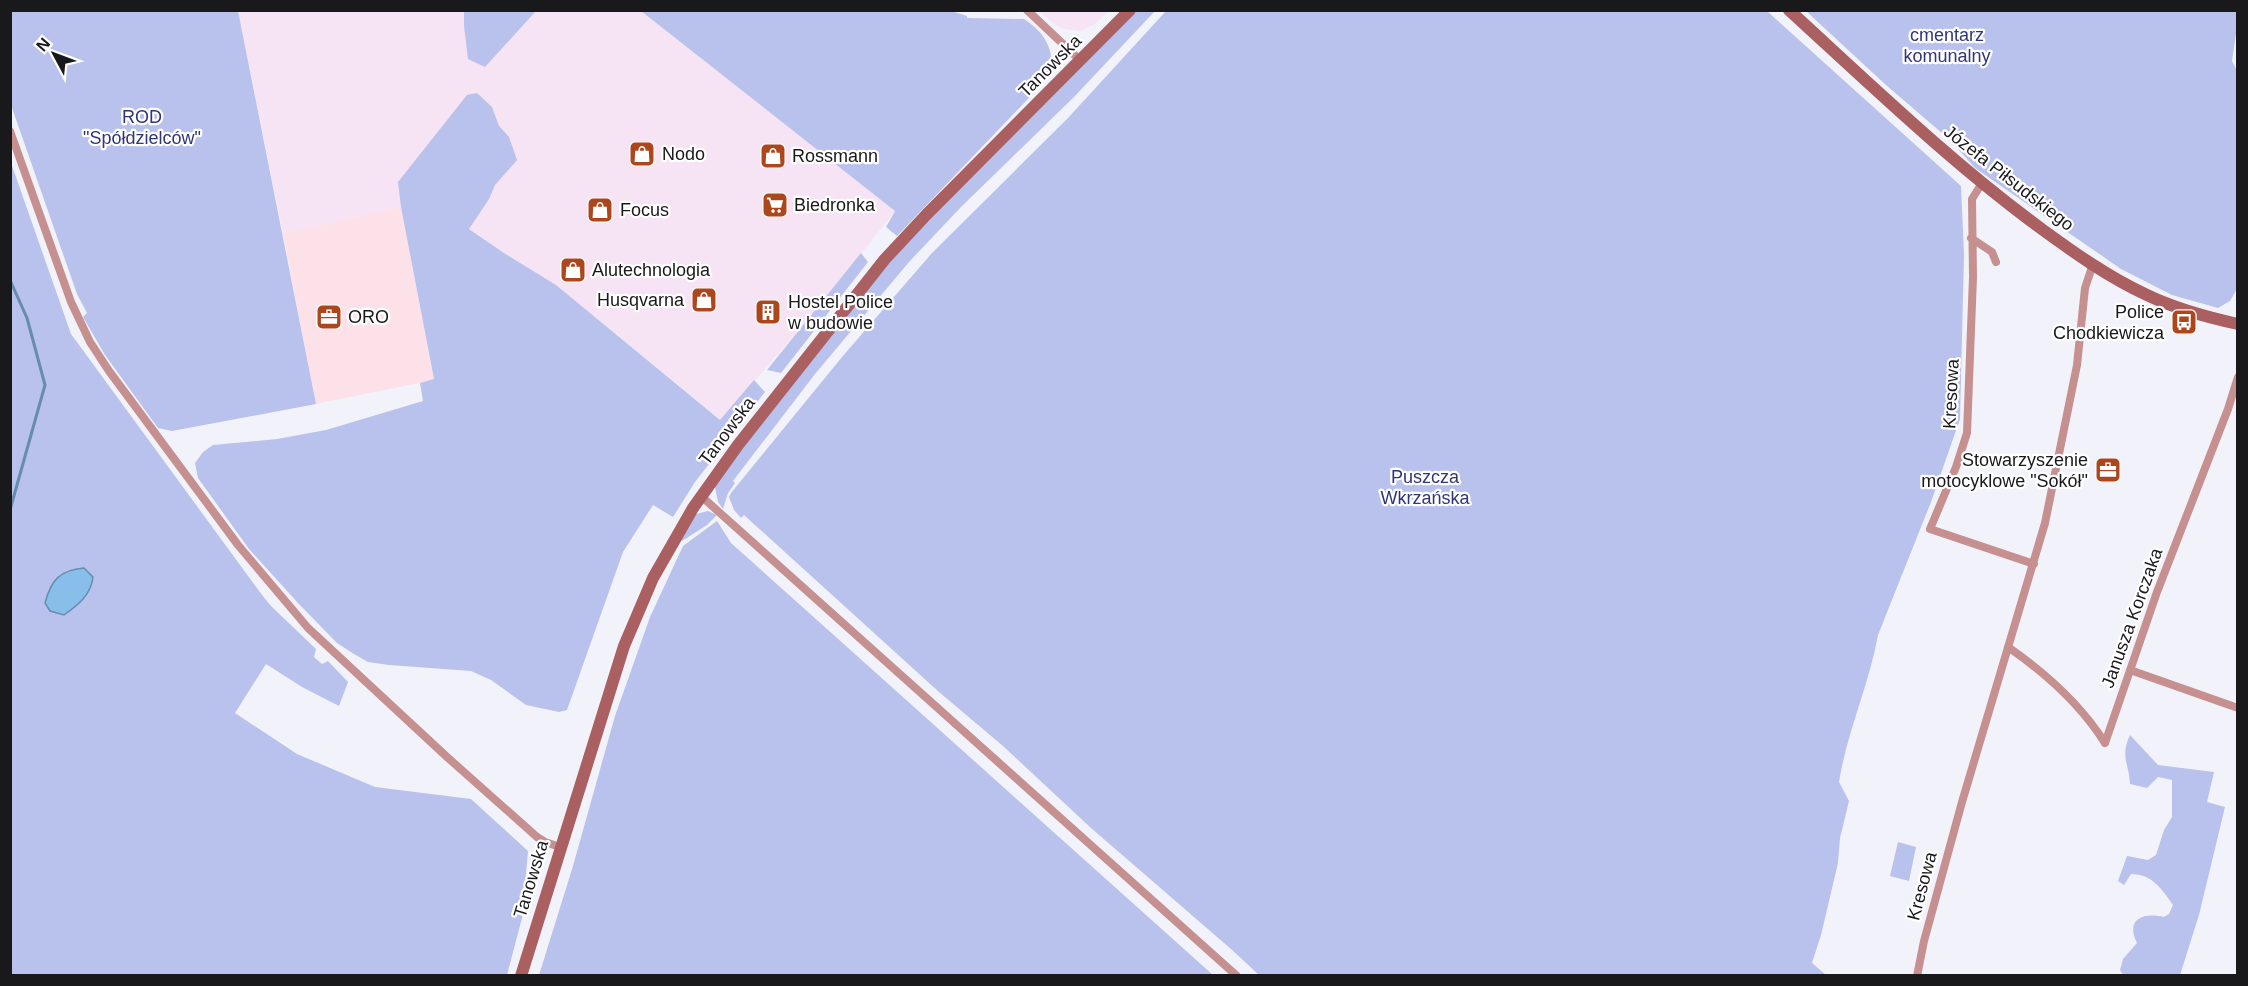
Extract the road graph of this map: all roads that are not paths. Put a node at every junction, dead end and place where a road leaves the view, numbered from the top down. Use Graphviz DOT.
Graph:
graph roads {
  1 [pos="1027,10"];
  2 [pos="1130,10"];
  3 [pos="1790,10"];
  4 [pos="1081,61"];
  5 [pos="10,131"];
  6 [pos="1982,183"];
  7 [pos="1971,238"];
  8 [pos="1996,262"];
  9 [pos="2093,264"];
  10 [pos="2237,322"];
  11 [pos="2238,377"];
  12 [pos="701,496"];
  13 [pos="2034,564"];
  14 [pos="2008,647"];
  15 [pos="2130,670"];
  16 [pos="2238,708"];
  17 [pos="560,847"];
  18 [pos="521,975"];
  19 [pos="1237,975"];
  20 [pos="1917,975"];
  1 -- 4 [label="street"];
  2 -- 4 [label="main road, Tanowska"];
  3 -- 6 [label="main road, Józefa Piłsudskiego"];
  4 -- 12 [label="main road, Tanowska"];
  5 -- 17 [label="street"];
  6 -- 7 [label="street, Kresowa"];
  6 -- 9 [label="main road, Józefa Piłsudskiego"];
  7 -- 8 [label="street"];
  7 -- 13 [label="street, Kresowa"];
  9 -- 10 [label="main road, Józefa Piłsudskiego"];
  9 -- 13 [label="street, Kresowa"];
  11 -- 15 [label="street, Janusza Korczaka"];
  12 -- 17 [label="main road, Tanowska"];
  12 -- 19 [label="street"];
  13 -- 14 [label="street, Kresowa"];
  14 -- 15 [label="street, Janusza Korczaka"];
  14 -- 20 [label="street, Kresowa"];
  15 -- 16 [label="street"];
  17 -- 18 [label="main road, Tanowska"];
}
